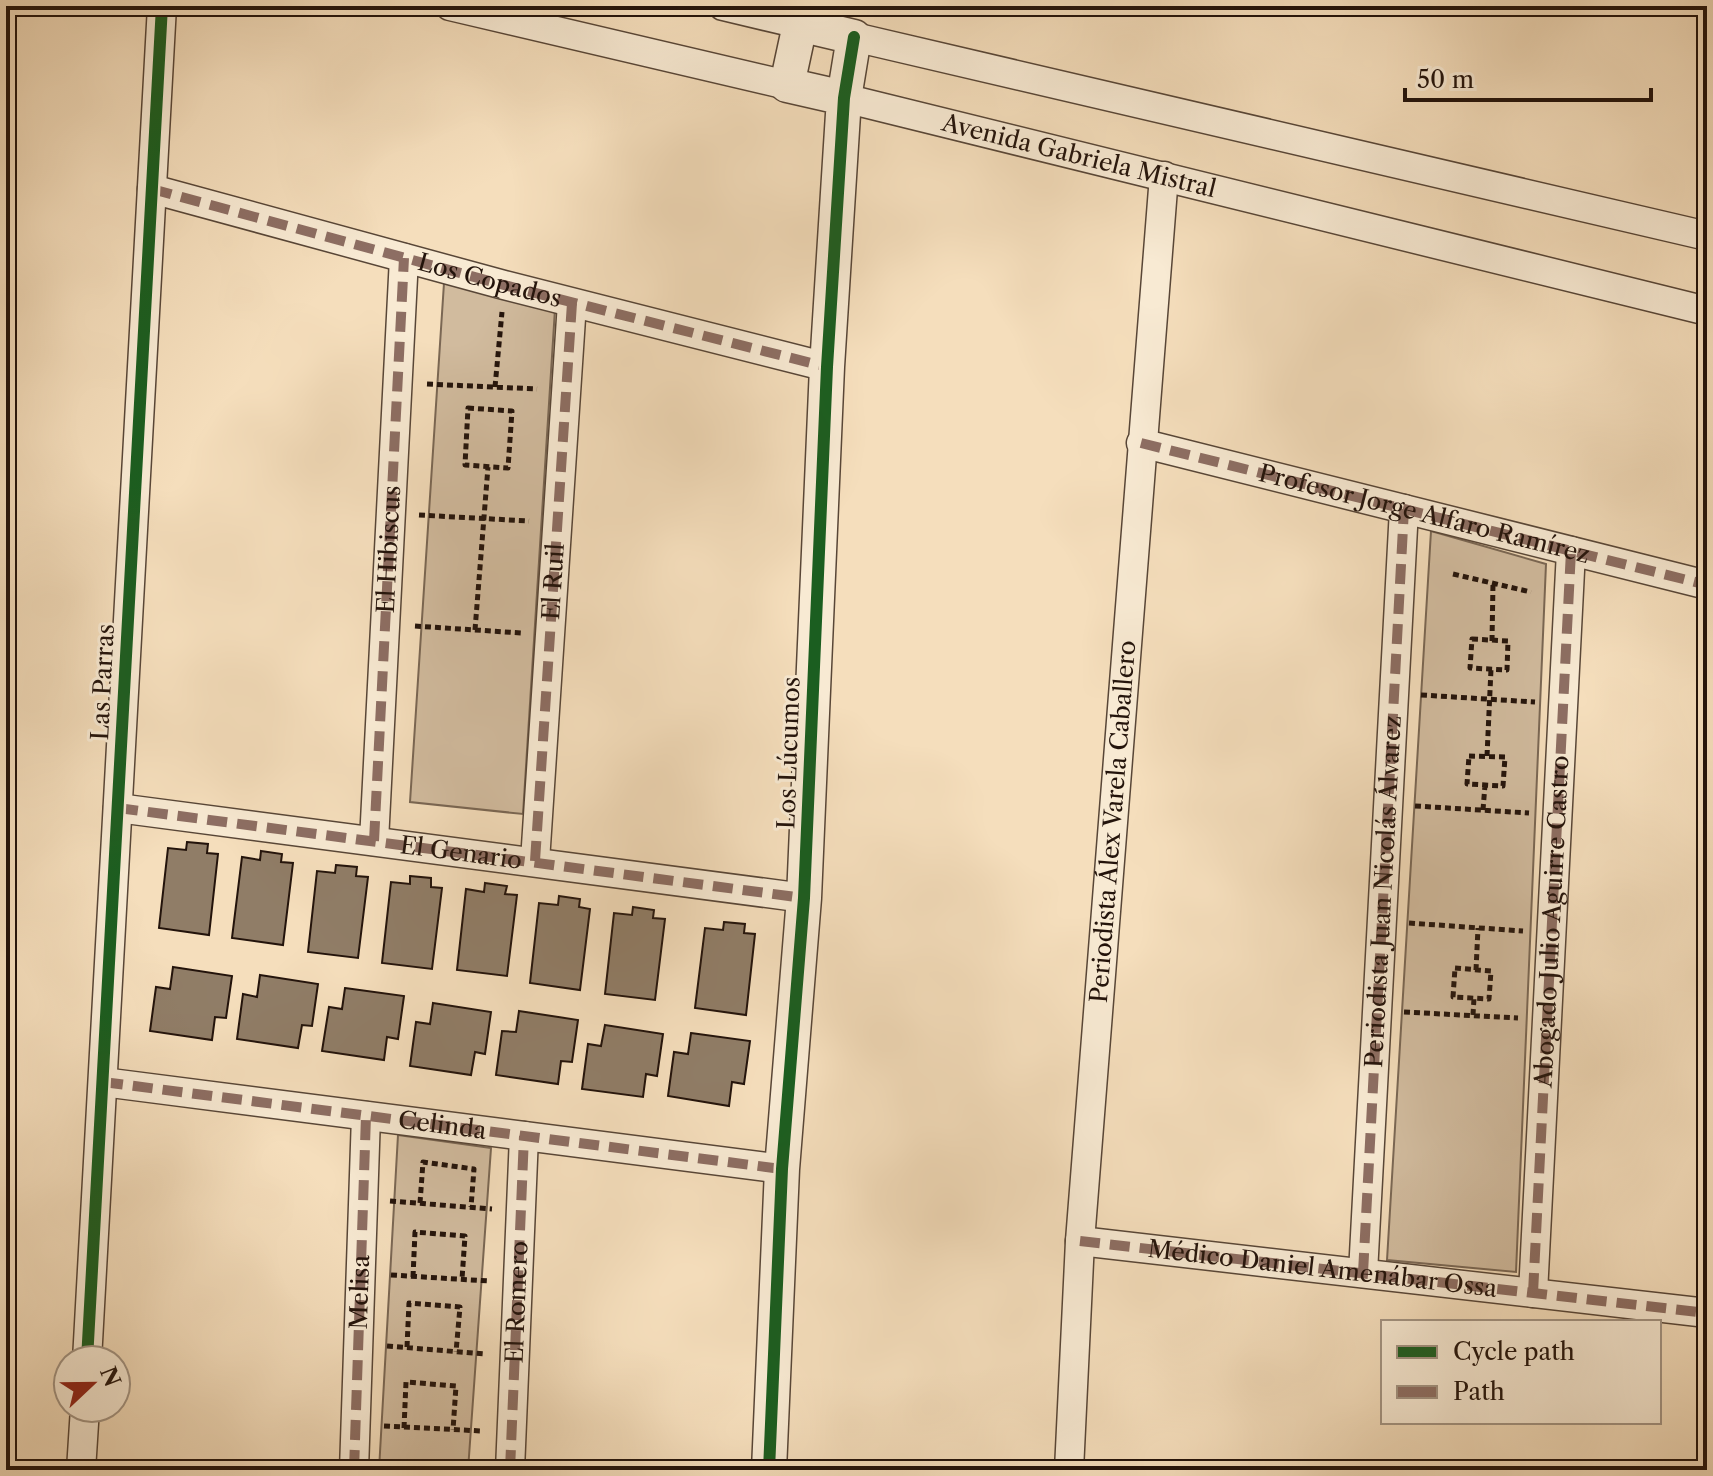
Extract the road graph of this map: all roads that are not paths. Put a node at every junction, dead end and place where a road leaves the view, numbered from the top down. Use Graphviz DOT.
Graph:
graph roads {
  1 [pos="162,6"];
  2 [pos="450,6"];
  3 [pos="723,6"];
  4 [pos="802,15"];
  5 [pos="854,37"];
  6 [pos="787,85"];
  7 [pos="844,98"];
  8 [pos="1164,176"];
  9 [pos="152,189"];
  10 [pos="1707,236"];
  11 [pos="404,258"];
  12 [pos="572,303"];
  13 [pos="1707,311"];
  14 [pos="827,367"];
  15 [pos="1141,443"];
  16 [pos="1404,509"];
  17 [pos="1571,551"];
  18 [pos="1707,585"];
  19 [pos="118,808"];
  20 [pos="374,841"];
  21 [pos="535,861"];
  22 [pos="804,898"];
  23 [pos="103,1082"];
  24 [pos="366,1116"];
  25 [pos="524,1136"];
  26 [pos="782,1169"];
  27 [pos="1080,1241"];
  28 [pos="1363,1273"];
  29 [pos="1533,1293"];
  30 [pos="1707,1313"];
  31 [pos="88,1344"];
  32 [pos="84,1424"];
  33 [pos="81,1470"];
  34 [pos="354,1470"];
  35 [pos="510,1470"];
  36 [pos="769,1470"];
  37 [pos="1069,1470"];
  1 -- 9 [label="street, Las Parras"];
  2 -- 6 [label="street, Avenida Gabriela Mistral"];
  3 -- 4 [label="street"];
  4 -- 5 [label="street"];
  4 -- 6 [label="street"];
  5 -- 7 [label="street, Los Lúcumos"];
  5 -- 10 [label="street"];
  6 -- 7 [label="street, Avenida Gabriela Mistral"];
  7 -- 8 [label="street, Avenida Gabriela Mistral"];
  7 -- 14 [label="street, Los Lúcumos"];
  8 -- 13 [label="street, Avenida Gabriela Mistral"];
  8 -- 15 [label="street, Periodista Álex Varela Caballero"];
  9 -- 11 [label="street, Los Copados"];
  9 -- 19 [label="street, Las Parras"];
  11 -- 12 [label="street, Los Copados"];
  11 -- 20 [label="street, El Hibiscus"];
  12 -- 14 [label="street, Los Copados"];
  12 -- 21 [label="street, El Ruil"];
  14 -- 22 [label="street, Los Lúcumos"];
  15 -- 16 [label="street, Profesor Jorge Alfaro Ramírez"];
  15 -- 27 [label="street, Periodista Álex Varela Caballero"];
  16 -- 17 [label="street, Profesor Jorge Alfaro Ramírez"];
  16 -- 28 [label="street, Periodista Juan Nicolás Álvarez"];
  17 -- 18 [label="street, Profesor Jorge Alfaro Ramírez"];
  17 -- 29 [label="street, Abogado Julio Aguirre Castro"];
  19 -- 20 [label="street, El Genario"];
  19 -- 23 [label="street, Las Parras"];
  20 -- 21 [label="street, El Genario"];
  21 -- 22 [label="street, El Genario"];
  22 -- 26 [label="street, Los Lúcumos"];
  23 -- 24 [label="street, Celinda"];
  23 -- 31 [label="street, Las Parras"];
  24 -- 25 [label="street, Celinda"];
  24 -- 34 [label="street, Melisa"];
  25 -- 26 [label="street, Celinda"];
  25 -- 35 [label="street, El Romero"];
  26 -- 36 [label="street, Los Lúcumos"];
  27 -- 28 [label="street, Médico Daniel Amenábar Ossa"];
  27 -- 37 [label="street, Periodista Álex Varela Caballero"];
  28 -- 29 [label="street, Médico Daniel Amenábar Ossa"];
  29 -- 30 [label="street, Médico Daniel Amenábar Ossa"];
  32 -- 33 [label="street"];
}
